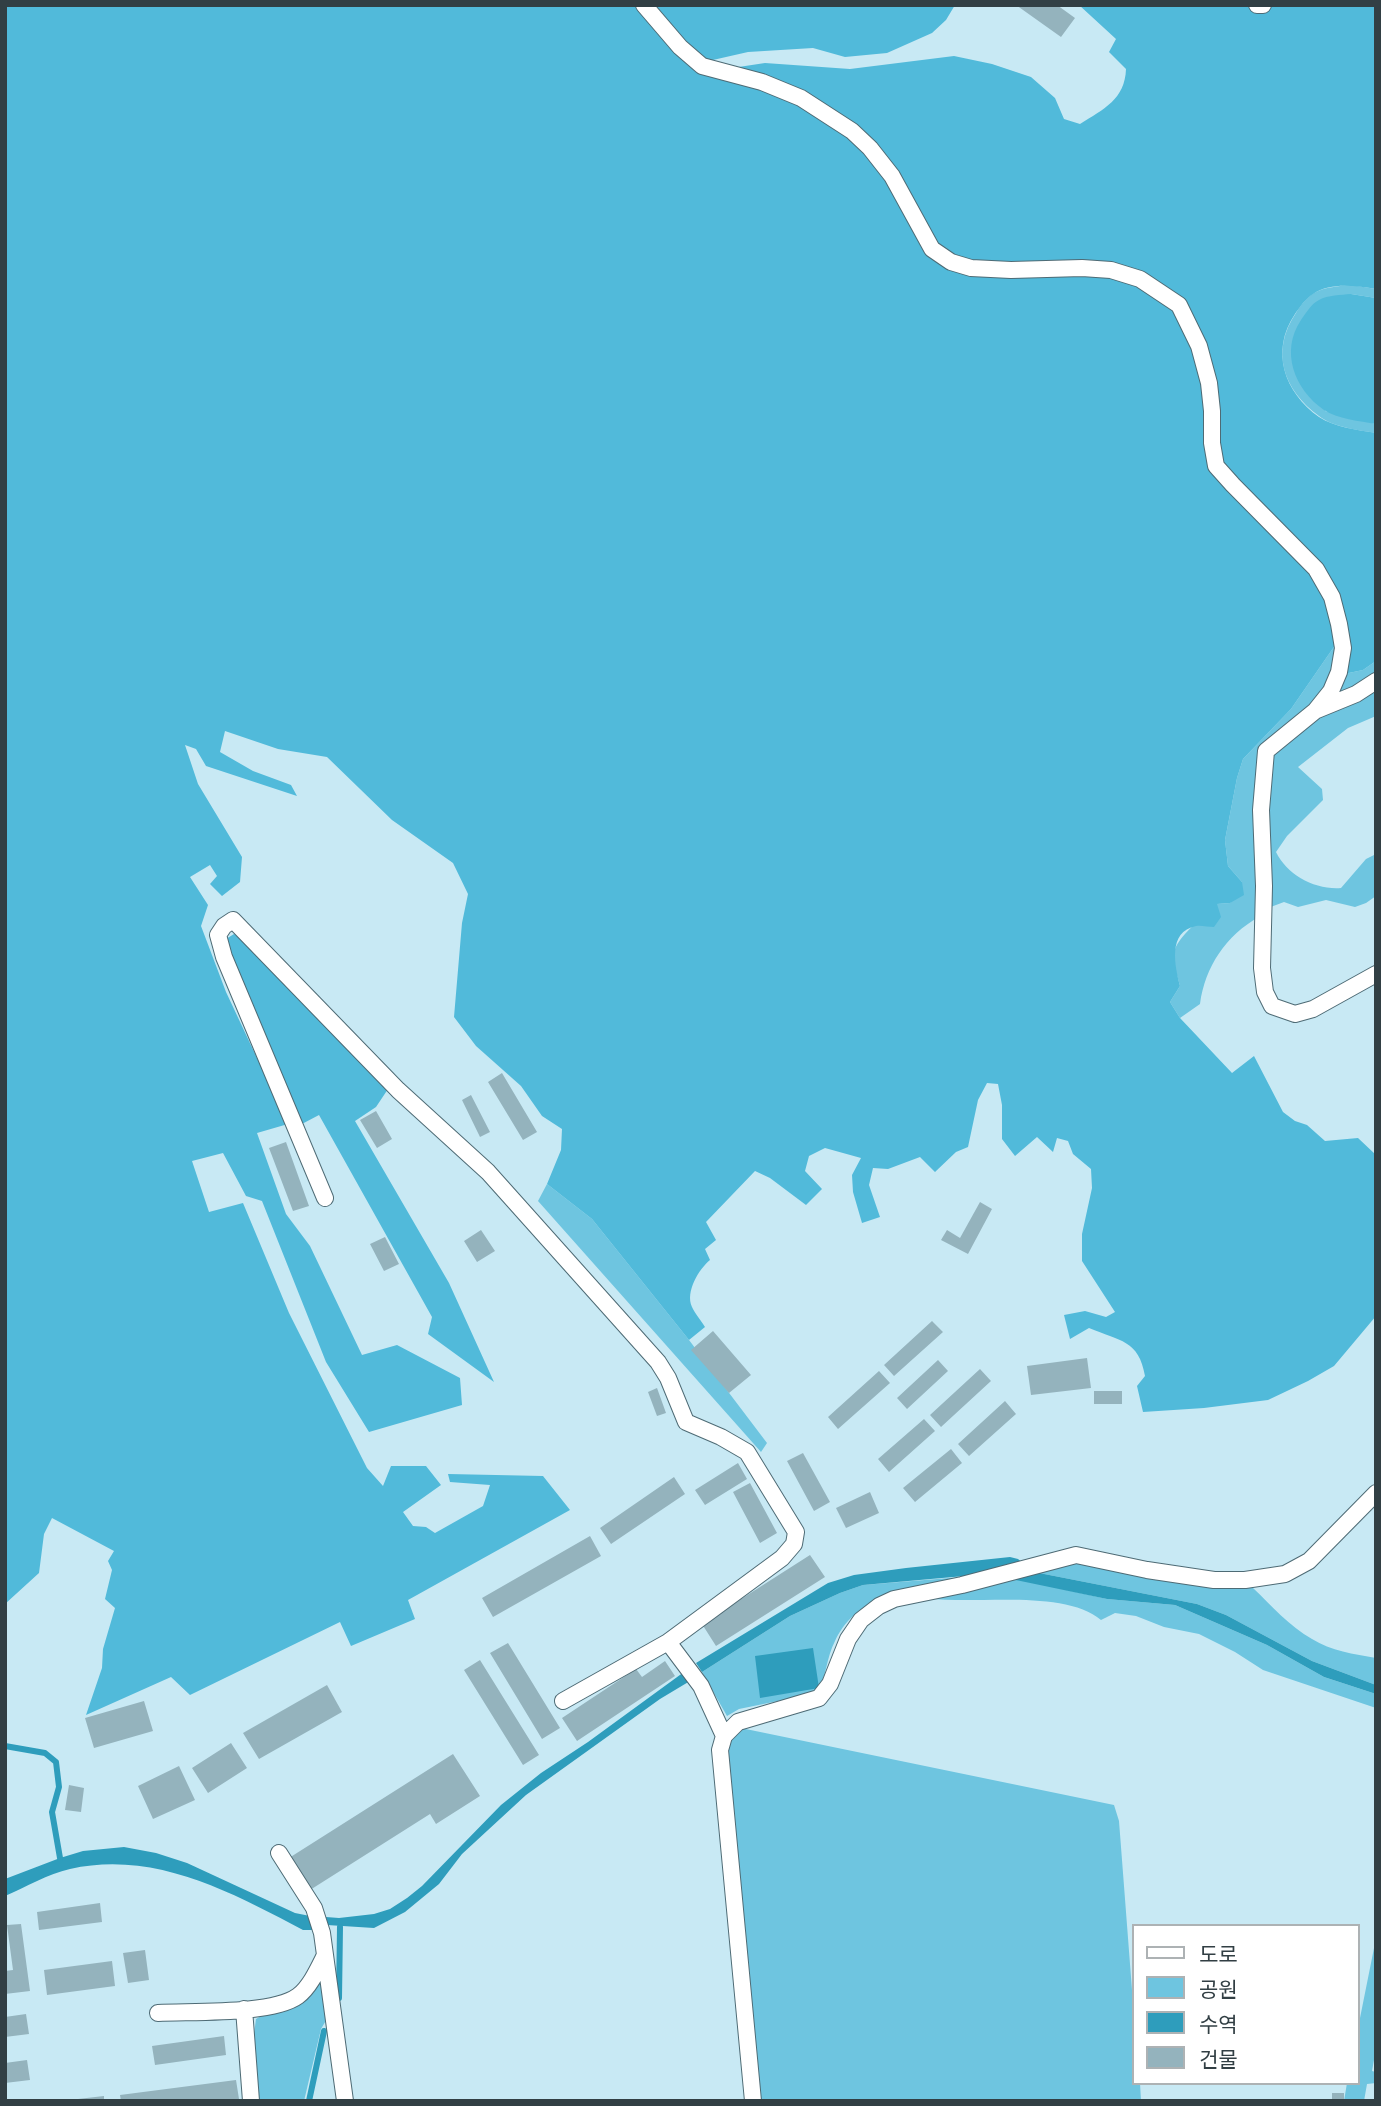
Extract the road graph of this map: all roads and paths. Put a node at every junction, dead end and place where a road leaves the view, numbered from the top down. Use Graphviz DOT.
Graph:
graph roads {
  1 [pos="644,5"];
  2 [pos="1257,5"];
  3 [pos="1263,5"];
  4 [pos="1376,681"];
  5 [pos="1315,711"];
  6 [pos="1376,974"];
  7 [pos="325,1198"];
  8 [pos="1376,1493"];
  9 [pos="668,1642"];
  10 [pos="563,1701"];
  11 [pos="724,1736"];
  12 [pos="279,1853"];
  13 [pos="325,1955"];
  14 [pos="244,2009"];
  15 [pos="158,2013"];
  16 [pos="251,2101"];
  17 [pos="345,2101"];
  18 [pos="753,2101"];
  1 -- 5 [label="street"];
  2 -- 3 [label="street"];
  4 -- 5 [label="street"];
  5 -- 6 [label="street"];
  7 -- 9 [label="street"];
  8 -- 11 [label="street"];
  9 -- 10 [label="street"];
  9 -- 11 [label="street"];
  11 -- 18 [label="street"];
  12 -- 13 [label="street"];
  13 -- 14 [label="street"];
  13 -- 17 [label="street"];
  14 -- 15 [label="street"];
  14 -- 16 [label="street"];
}
